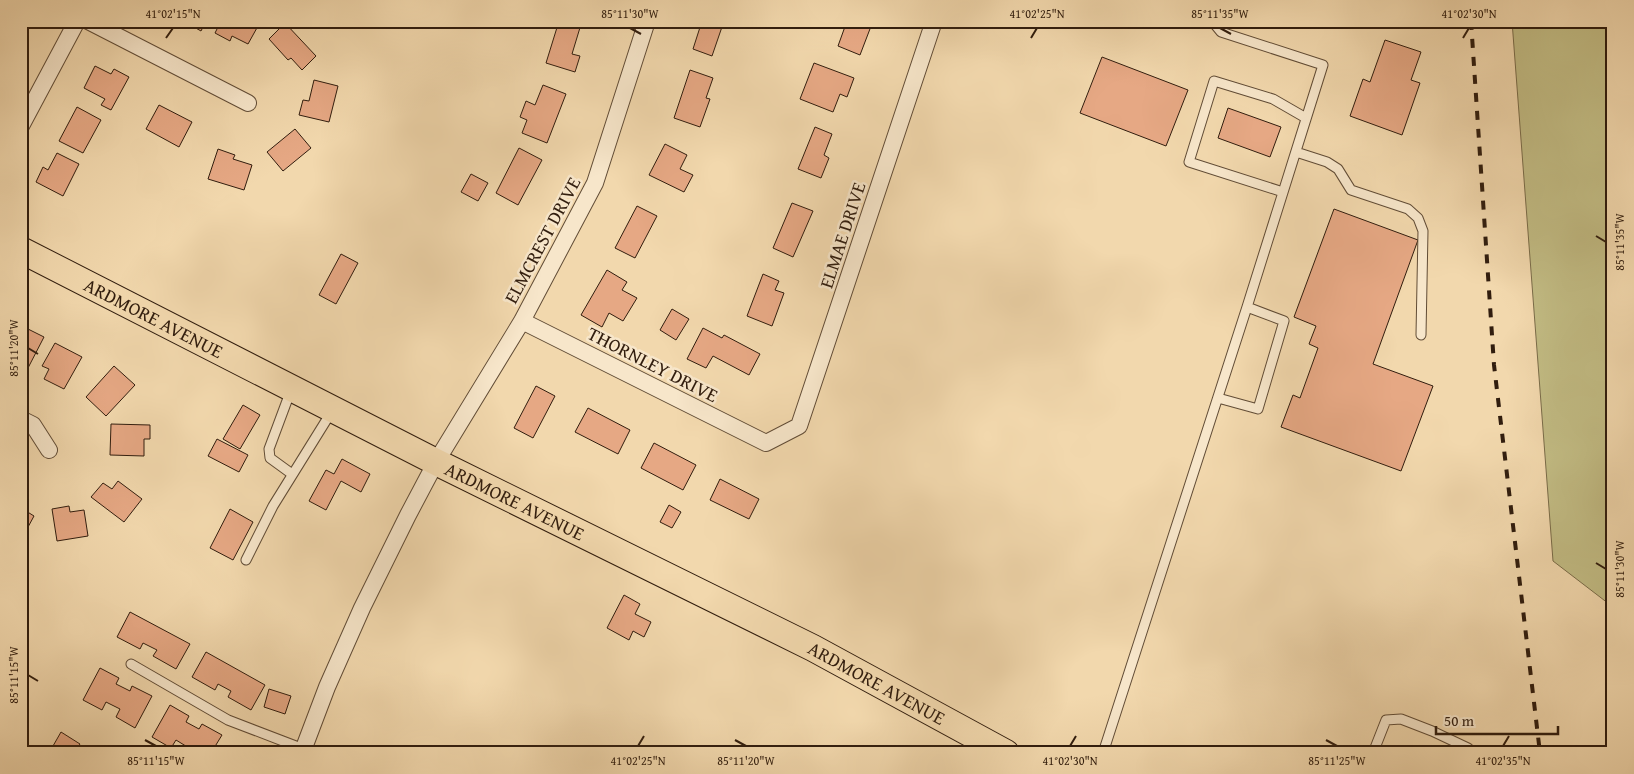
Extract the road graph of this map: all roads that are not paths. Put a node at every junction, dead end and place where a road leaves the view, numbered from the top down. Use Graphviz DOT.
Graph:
graph roads {
  1 [pos="77,21"];
  2 [pos="88,21"];
  3 [pos="647,21"];
  4 [pos="934,21"];
  5 [pos="1212,21"];
  6 [pos="248,103"];
  7 [pos="1306,118"];
  8 [pos="21,126"];
  9 [pos="1296,152"];
  10 [pos="1283,192"];
  11 [pos="21,250"];
  12 [pos="1247,307"];
  13 [pos="522,321"];
  14 [pos="1421,335"];
  15 [pos="292,388"];
  16 [pos="1218,398"];
  17 [pos="333,409"];
  18 [pos="21,419"];
  19 [pos="766,443"];
  20 [pos="49,450"];
  21 [pos="436,462"];
  22 [pos="292,474"];
  23 [pos="246,560"];
  24 [pos="131,664"];
  25 [pos="307,751"];
  26 [pos="1006,753"];
  27 [pos="1103,753"];
  28 [pos="1374,753"];
  29 [pos="1473,753"];
  1 -- 8 [label="street"];
  2 -- 6 [label="street"];
  3 -- 13 [label="street, ELMCREST DRIVE"];
  4 -- 19 [label="street, ELMAE DRIVE"];
  5 -- 7 [label="lane"];
  7 -- 9 [label="lane"];
  7 -- 10 [label="lane"];
  9 -- 10 [label="lane"];
  9 -- 14 [label="lane"];
  10 -- 12 [label="lane"];
  11 -- 15 [label="main road, ARDMORE AVENUE"];
  12 -- 16 [label="lane"];
  12 -- 16 [label="lane"];
  13 -- 19 [label="street, THORNLEY DRIVE"];
  13 -- 21 [label="street, ELMCREST DRIVE"];
  15 -- 17 [label="main road, ARDMORE AVENUE"];
  15 -- 22 [label="lane"];
  16 -- 27 [label="lane"];
  17 -- 21 [label="main road, ARDMORE AVENUE"];
  17 -- 22 [label="lane"];
  18 -- 20 [label="street"];
  21 -- 25 [label="street, ELMCREST DRIVE"];
  21 -- 26 [label="main road, ARDMORE AVENUE"];
  22 -- 23 [label="lane"];
  24 -- 25 [label="lane"];
  28 -- 29 [label="lane"];
}
